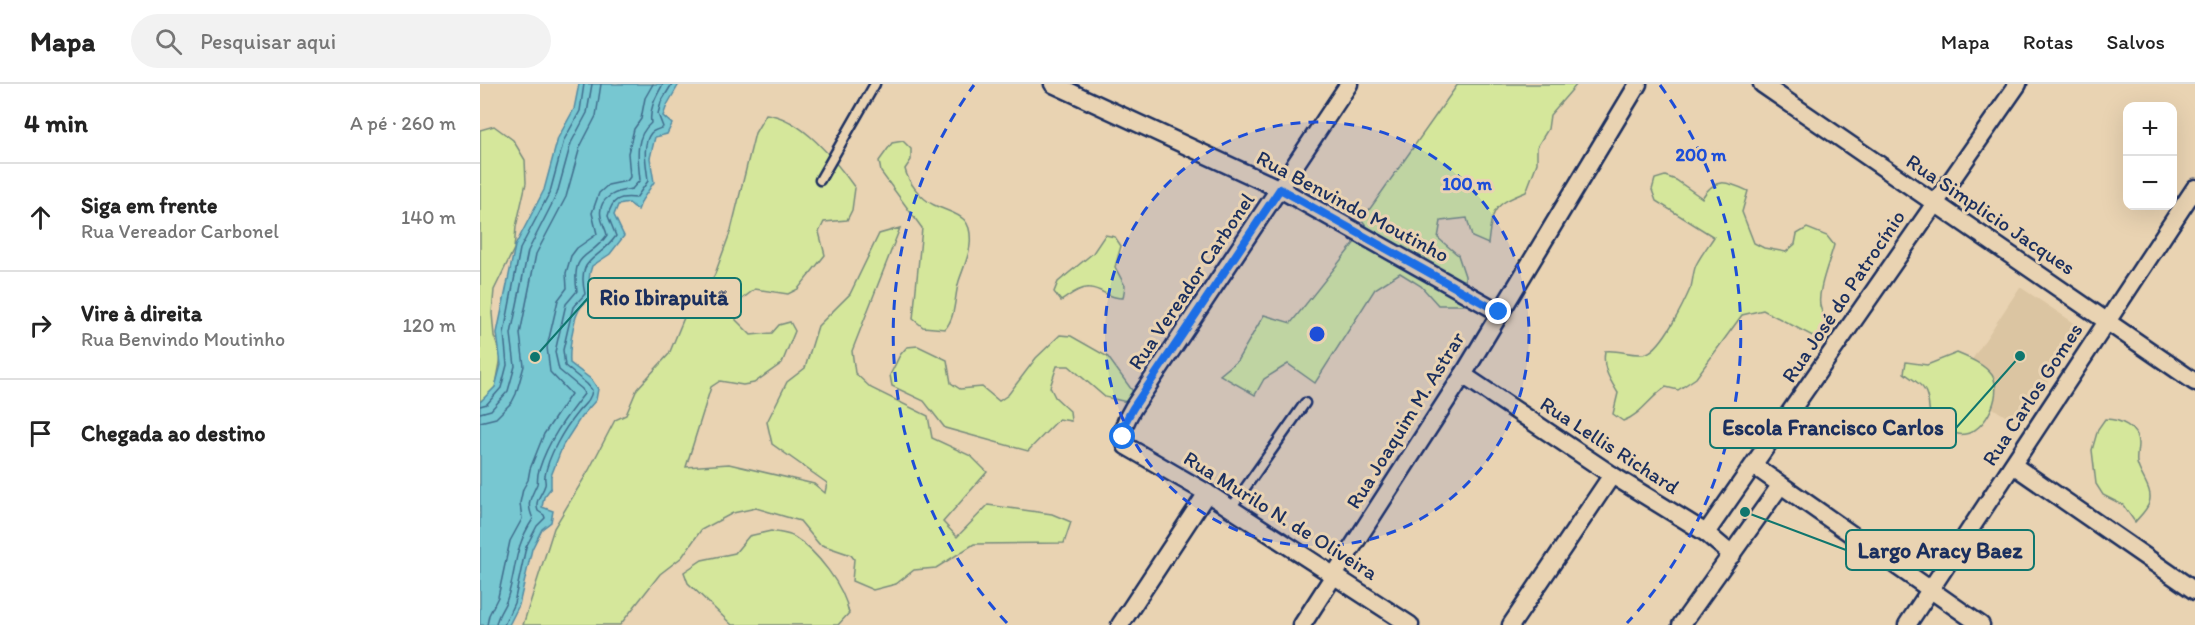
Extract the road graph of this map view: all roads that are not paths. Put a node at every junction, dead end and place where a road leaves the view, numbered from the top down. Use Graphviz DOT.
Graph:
graph roads {
  1 [pos="874,84"];
  2 [pos="1053,84"];
  3 [pos="1349,84"];
  4 [pos="1638,84"];
  5 [pos="1762,84"];
  6 [pos="2018,84"];
  7 [pos="820,180"];
  8 [pos="2195,188"];
  9 [pos="1280,189"];
  10 [pos="1934,202"];
  11 [pos="1499,312"];
  12 [pos="2106,320"];
  13 [pos="1463,375"];
  14 [pos="2195,382"];
  15 [pos="1305,403"];
  16 [pos="1126,446"];
  17 [pos="2013,465"];
  18 [pos="1754,466"];
  19 [pos="1612,475"];
  20 [pos="1780,486"];
  21 [pos="1207,493"];
  22 [pos="1231,508"];
  23 [pos="1706,533"];
  24 [pos="1731,555"];
  25 [pos="1334,575"];
  26 [pos="1930,589"];
  27 [pos="2195,591"];
  28 [pos="1120,625"];
  29 [pos="1302,625"];
  30 [pos="1410,625"];
  31 [pos="1511,625"];
  32 [pos="1682,625"];
  33 [pos="1907,625"];
  34 [pos="1981,625"];
  1 -- 7 [label="lane"];
  2 -- 9 [label="street, Rua Benvindo Moutinho"];
  3 -- 9 [label="street, Rua Vereador Carbonel"];
  4 -- 11 [label="street, Rua Joaquim M. Astrar"];
  5 -- 10 [label="street, Rua Simplicio Jacques"];
  6 -- 10 [label="street, Rua José do Patrocínio"];
  8 -- 12 [label="street, Rua Carlos Gomes"];
  9 -- 11 [label="street, Rua Benvindo Moutinho"];
  9 -- 16 [label="street, Rua Vereador Carbonel"];
  10 -- 12 [label="street, Rua Simplicio Jacques"];
  10 -- 18 [label="street, Rua José do Patrocínio"];
  11 -- 13 [label="street, Rua Joaquim M. Astrar"];
  12 -- 14 [label="street, Rua Simplicio Jacques"];
  12 -- 17 [label="street, Rua Carlos Gomes"];
  13 -- 19 [label="street, Rua Lellis Richard"];
  13 -- 25 [label="street, Rua Joaquim M. Astrar"];
  15 -- 22 [label="lane"];
  16 -- 21 [label="street, Rua Murilo N. de Oliveira"];
  17 -- 26 [label="street, Rua Carlos Gomes"];
  17 -- 27 [label="street"];
  18 -- 20 [label="street"];
  18 -- 23 [label="street, Rua José do Patrocínio"];
  19 -- 23 [label="street, Rua Lellis Richard"];
  19 -- 31 [label="street"];
  20 -- 24 [label="street"];
  20 -- 26 [label="street"];
  21 -- 22 [label="street, Rua Murilo N. de Oliveira"];
  21 -- 28 [label="street"];
  22 -- 25 [label="street, Rua Murilo N. de Oliveira"];
  23 -- 24 [label="street, Rua Lellis Richard"];
  24 -- 32 [label="street"];
  25 -- 29 [label="street, Rua Joaquim M. Astrar"];
  25 -- 30 [label="street, Rua Murilo N. de Oliveira"];
  26 -- 33 [label="street, Rua Carlos Gomes"];
  26 -- 34 [label="street"];
}
